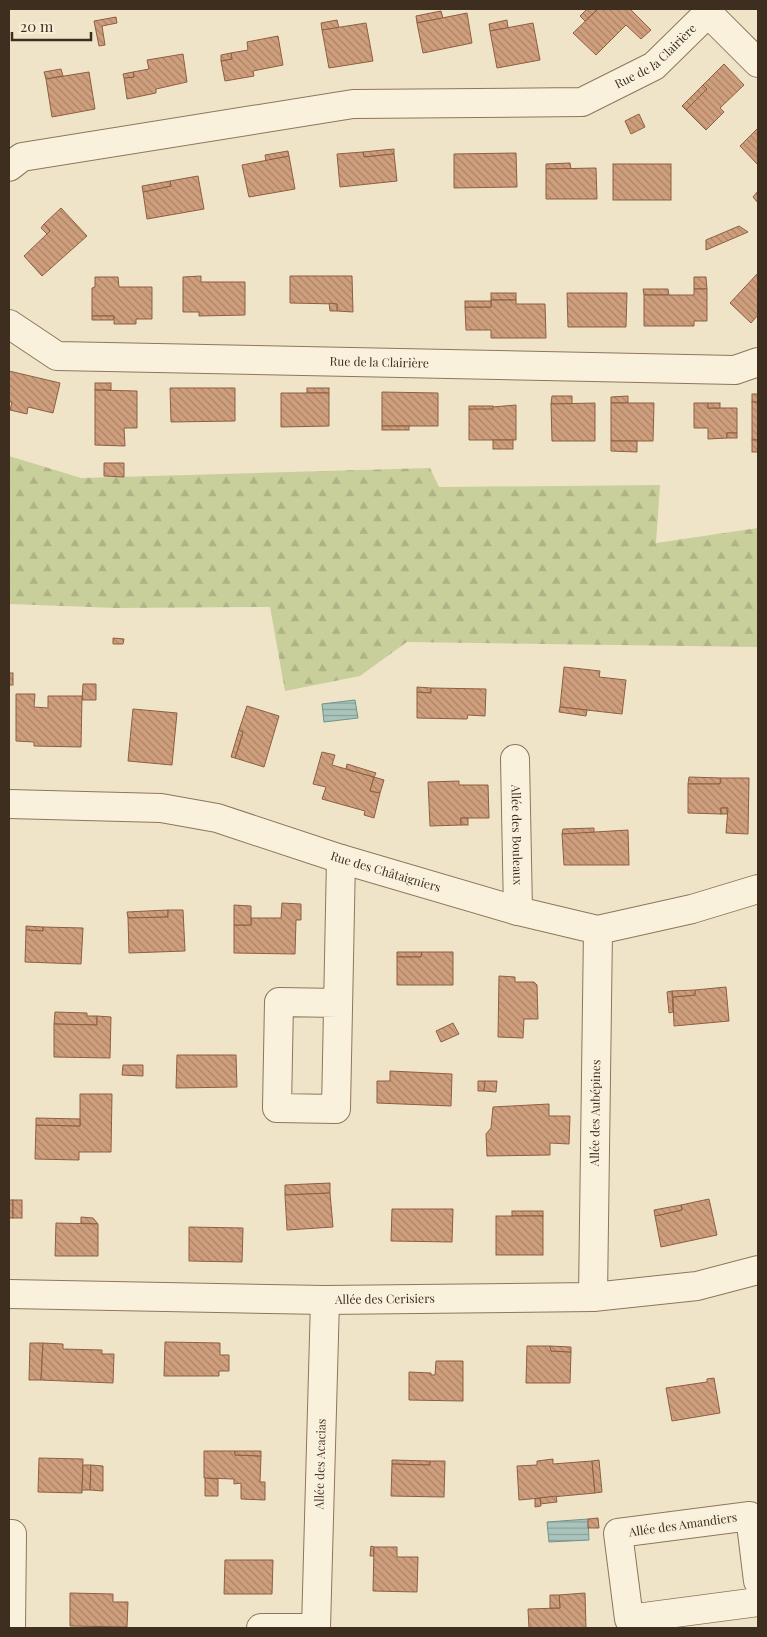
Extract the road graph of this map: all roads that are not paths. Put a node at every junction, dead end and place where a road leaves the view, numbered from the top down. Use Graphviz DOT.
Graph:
graph roads {
  1 [pos="708,11"];
  2 [pos="758,63"];
  3 [pos="9,167"];
  4 [pos="9,324"];
  5 [pos="758,362"];
  6 [pos="515,759"];
  7 [pos="9,804"];
  8 [pos="341,859"];
  9 [pos="758,889"];
  10 [pos="518,911"];
  11 [pos="598,930"];
  12 [pos="338,1003"];
  13 [pos="758,1270"];
  14 [pos="9,1294"];
  15 [pos="593,1297"];
  16 [pos="325,1300"];
  17 [pos="9,1534"];
  18 [pos="758,1581"];
  19 [pos="758,1602"];
  20 [pos="11,1628"];
  21 [pos="261,1628"];
  22 [pos="309,1628"];
  23 [pos="316,1628"];
  1 -- 2 [label="street, Rue de la Clairière"];
  1 -- 3 [label="street, Rue de la Clairière"];
  4 -- 5 [label="street, Rue de la Clairière"];
  6 -- 10 [label="street, Allée des Bouleaux"];
  7 -- 8 [label="street, Rue des Châtaigniers"];
  8 -- 10 [label="street, Rue des Châtaigniers"];
  8 -- 12 [label="street"];
  9 -- 11 [label="street, Rue des Châtaigniers"];
  10 -- 11 [label="street, Rue des Châtaigniers"];
  11 -- 15 [label="street, Allée des Aubépines"];
  13 -- 15 [label="street, Allée des Cerisiers"];
  14 -- 16 [label="street, Allée des Cerisiers"];
  15 -- 16 [label="street, Allée des Cerisiers"];
  16 -- 23 [label="street, Allée des Acacias"];
  17 -- 20 [label="street"];
  18 -- 19 [label="street, Allée des Amandiers"];
  21 -- 22 [label="street"];
}
